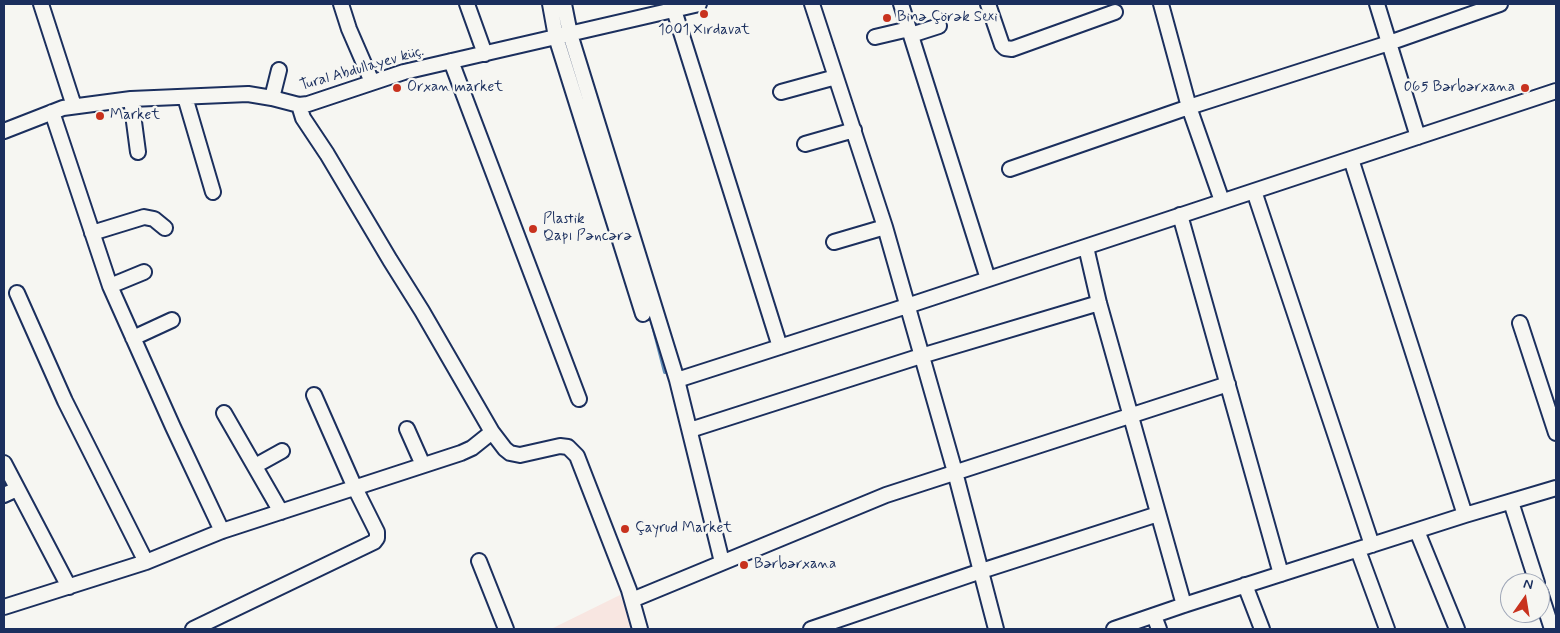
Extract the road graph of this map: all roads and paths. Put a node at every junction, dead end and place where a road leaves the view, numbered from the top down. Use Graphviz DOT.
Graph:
graph roads {
  1 [pos="41,4"];
  2 [pos="341,4"];
  3 [pos="467,4"];
  4 [pos="550,4"];
  5 [pos="564,4"];
  6 [pos="699,4"];
  7 [pos="812,4"];
  8 [pos="902,4"];
  9 [pos="988,4"];
  10 [pos="1161,4"];
  11 [pos="1376,4"];
  12 [pos="1500,4"];
  13 [pos="674,10"];
  14 [pos="1115,12"];
  15 [pos="939,26"];
  16 [pos="910,32"];
  17 [pos="563,36"];
  18 [pos="875,37"];
  19 [pos="1389,43"];
  20 [pos="484,54"];
  21 [pos="451,61"];
  22 [pos="279,70"];
  23 [pos="836,77"];
  24 [pos="372,82"];
  25 [pos="1556,91"];
  26 [pos="781,92"];
  27 [pos="185,97"];
  28 [pos="272,98"];
  29 [pos="131,99"];
  30 [pos="299,105"];
  31 [pos="74,106"];
  32 [pos="1189,107"];
  33 [pos="52,112"];
  34 [pos="854,130"];
  35 [pos="4,131"];
  36 [pos="1418,137"];
  37 [pos="805,144"];
  38 [pos="138,152"];
  39 [pos="1351,159"];
  40 [pos="1010,170"];
  41 [pos="1254,190"];
  42 [pos="213,192"];
  43 [pos="1222,201"];
  44 [pos="1180,215"];
  45 [pos="885,227"];
  46 [pos="165,228"];
  47 [pos="92,233"];
  48 [pos="834,242"];
  49 [pos="1086,247"];
  50 [pos="144,272"];
  51 [pos="988,279"];
  52 [pos="110,286"];
  53 [pos="17,293"];
  54 [pos="1099,304"];
  55 [pos="907,306"];
  56 [pos="643,314"];
  57 [pos="172,320"];
  58 [pos="1520,323"];
  59 [pos="133,338"];
  60 [pos="780,347"];
  61 [pos="921,356"];
  62 [pos="677,380"];
  63 [pos="1228,384"];
  64 [pos="314,395"];
  65 [pos="579,399"];
  66 [pos="224,413"];
  67 [pos="1131,415"];
  68 [pos="407,429"];
  69 [pos="690,430"];
  70 [pos="492,432"];
  71 [pos="1556,433"];
  72 [pos="282,451"];
  73 [pos="4,463"];
  74 [pos="423,465"];
  75 [pos="255,466"];
  76 [pos="955,472"];
  77 [pos="355,488"];
  78 [pos="1556,488"];
  79 [pos="17,489"];
  80 [pos="4,495"];
  81 [pos="1511,502"];
  82 [pos="281,512"];
  83 [pos="1158,514"];
  84 [pos="1465,515"];
  85 [pos="222,531"];
  86 [pos="1418,531"];
  87 [pos="1372,545"];
  88 [pos="1358,550"];
  89 [pos="479,561"];
  90 [pos="146,562"];
  91 [pos="722,562"];
  92 [pos="981,571"];
  93 [pos="1534,573"];
  94 [pos="1281,574"];
  95 [pos="1245,585"];
  96 [pos="69,587"];
  97 [pos="632,600"];
  98 [pos="1184,605"];
  99 [pos="4,607"];
  100 [pos="1154,616"];
  101 [pos="193,629"];
  102 [pos="506,629"];
  103 [pos="640,629"];
  104 [pos="811,629"];
  105 [pos="996,629"];
  106 [pos="1114,629"];
  107 [pos="1159,629"];
  108 [pos="1262,629"];
  109 [pos="1387,629"];
  110 [pos="1457,629"];
  1 -- 31 [label="street"];
  2 -- 24 [label="street"];
  3 -- 20 [label="street"];
  4 -- 17 [label="street"];
  5 -- 17 [label="street"];
  6 -- 13 [label="street, Tural Abdullayev küç."];
  7 -- 23 [label="street"];
  8 -- 16 [label="street"];
  9 -- 14 [label="street"];
  10 -- 32 [label="street"];
  11 -- 19 [label="street"];
  12 -- 19 [label="street"];
  13 -- 17 [label="street, Tural Abdullayev küç."];
  13 -- 60 [label="street"];
  15 -- 16 [label="street"];
  16 -- 18 [label="street"];
  16 -- 51 [label="street"];
  17 -- 20 [label="street, Tural Abdullayev küç."];
  17 -- 56 [label="street"];
  17 -- 62 [label="street"];
  19 -- 32 [label="street"];
  19 -- 36 [label="street"];
  20 -- 21 [label="street, Tural Abdullayev küç."];
  21 -- 24 [label="street, Tural Abdullayev küç."];
  21 -- 65 [label="street"];
  22 -- 28 [label="street"];
  23 -- 26 [label="street"];
  23 -- 34 [label="street"];
  24 -- 30 [label="street, Tural Abdullayev küç."];
  25 -- 36 [label="street"];
  27 -- 28 [label="street, Tural Abdullayev küç."];
  27 -- 29 [label="street, Tural Abdullayev küç."];
  27 -- 42 [label="street"];
  28 -- 30 [label="street, Tural Abdullayev küç."];
  29 -- 31 [label="street, Tural Abdullayev küç."];
  29 -- 38 [label="street"];
  30 -- 70 [label="street"];
  31 -- 33 [label="street, Tural Abdullayev küç."];
  32 -- 40 [label="street"];
  32 -- 43 [label="street"];
  33 -- 35 [label="street, Tural Abdullayev küç."];
  33 -- 47 [label="street"];
  34 -- 37 [label="street"];
  34 -- 45 [label="street"];
  36 -- 39 [label="street"];
  39 -- 41 [label="street"];
  39 -- 84 [label="street"];
  41 -- 43 [label="street"];
  41 -- 87 [label="street"];
  43 -- 44 [label="street"];
  44 -- 49 [label="street"];
  44 -- 63 [label="street"];
  45 -- 48 [label="street"];
  45 -- 55 [label="street"];
  46 -- 47 [label="street"];
  47 -- 52 [label="street"];
  49 -- 51 [label="street"];
  49 -- 54 [label="street"];
  50 -- 52 [label="street"];
  51 -- 55 [label="street"];
  52 -- 59 [label="street"];
  53 -- 90 [label="street"];
  54 -- 61 [label="street"];
  54 -- 67 [label="street"];
  55 -- 60 [label="street"];
  55 -- 61 [label="street"];
  57 -- 59 [label="street"];
  58 -- 71 [label="street"];
  59 -- 85 [label="street"];
  60 -- 62 [label="street"];
  61 -- 69 [label="street"];
  61 -- 76 [label="street"];
  62 -- 69 [label="street"];
  63 -- 67 [label="street"];
  63 -- 94 [label="street"];
  64 -- 77 [label="street"];
  66 -- 75 [label="street"];
  67 -- 76 [label="street"];
  67 -- 83 [label="street"];
  68 -- 74 [label="street"];
  69 -- 91 [label="street"];
  70 -- 74 [label="street"];
  70 -- 97 [label="street"];
  72 -- 75 [label="street"];
  73 -- 79 [label="street"];
  74 -- 77 [label="street"];
  75 -- 82 [label="street"];
  76 -- 91 [label="street"];
  76 -- 92 [label="street"];
  77 -- 82 [label="street"];
  77 -- 101 [label="street"];
  78 -- 81 [label="street"];
  79 -- 80 [label="street"];
  79 -- 96 [label="street"];
  81 -- 84 [label="street"];
  81 -- 93 [label="street"];
  82 -- 85 [label="street"];
  83 -- 92 [label="street"];
  83 -- 98 [label="street"];
  84 -- 86 [label="street"];
  85 -- 90 [label="street"];
  86 -- 87 [label="street"];
  86 -- 110 [label="street"];
  87 -- 88 [label="street"];
  88 -- 94 [label="street"];
  88 -- 109 [label="street"];
  89 -- 102 [label="street"];
  90 -- 96 [label="street"];
  91 -- 97 [label="street"];
  92 -- 104 [label="street"];
  92 -- 105 [label="street"];
  94 -- 95 [label="street"];
  95 -- 98 [label="street"];
  95 -- 108 [label="street"];
  96 -- 99 [label="street"];
  97 -- 103 [label="street"];
  98 -- 100 [label="street"];
  100 -- 106 [label="street"];
  100 -- 107 [label="street"];
}
